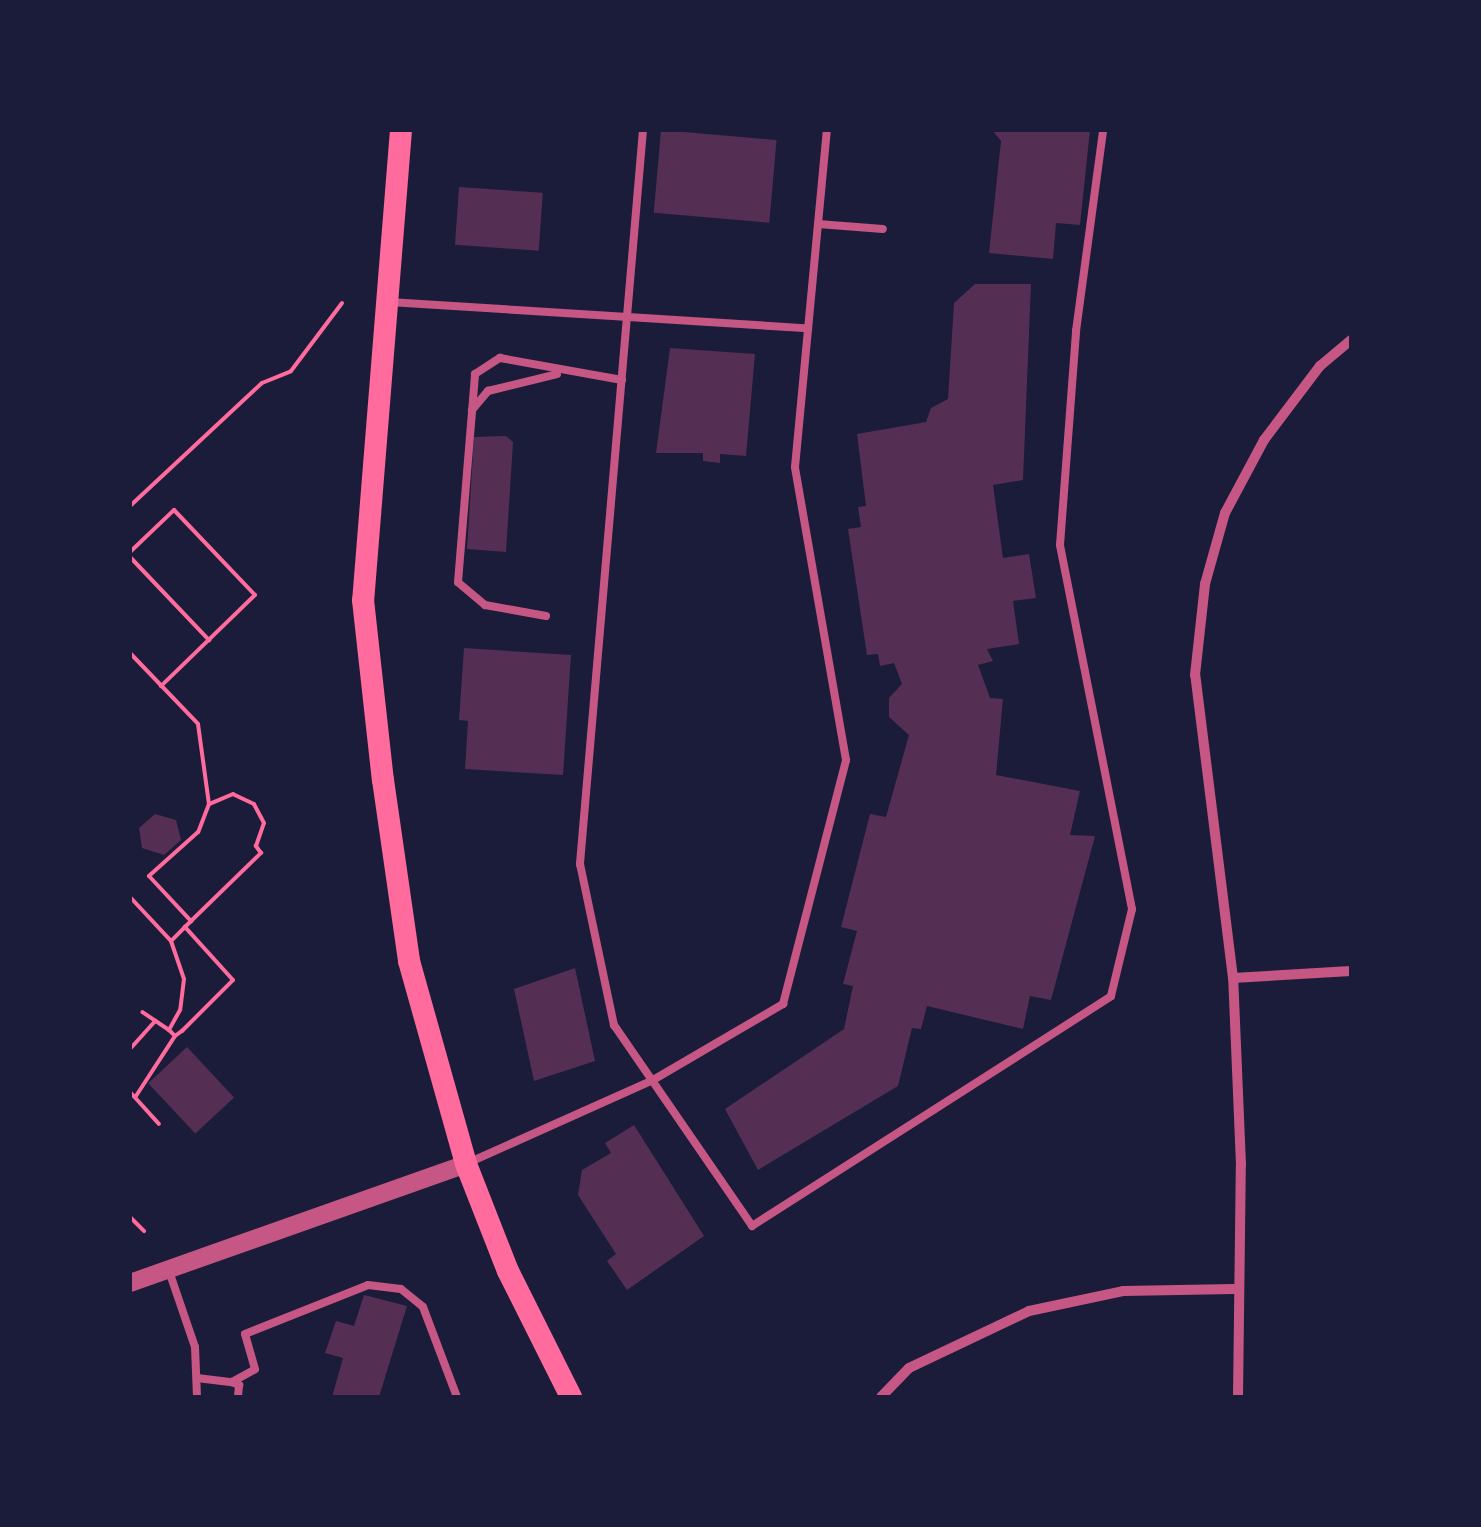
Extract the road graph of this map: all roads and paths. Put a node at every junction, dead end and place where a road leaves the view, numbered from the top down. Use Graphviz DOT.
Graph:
graph roads {
  1 [pos="401,130"];
  2 [pos="643,130"];
  3 [pos="827,130"];
  4 [pos="1103,130"];
  5 [pos="818,224"];
  6 [pos="882,229"];
  7 [pos="385,302"];
  8 [pos="342,303"];
  9 [pos="628,314"];
  10 [pos="808,328"];
  11 [pos="1351,340"];
  12 [pos="561,374"];
  13 [pos="622,380"];
  14 [pos="471,412"];
  15 [pos="130,506"];
  16 [pos="130,554"];
  17 [pos="546,616"];
  18 [pos="209,640"];
  19 [pos="130,653"];
  20 [pos="161,686"];
  21 [pos="209,804"];
  22 [pos="130,897"];
  23 [pos="191,921"];
  24 [pos="185,927"];
  25 [pos="172,941"];
  26 [pos="1351,971"];
  27 [pos="1233,978"];
  28 [pos="142,1012"];
  29 [pos="155,1021"];
  30 [pos="169,1030"];
  31 [pos="175,1036"];
  32 [pos="130,1049"];
  33 [pos="652,1080"];
  34 [pos="130,1092"];
  35 [pos="136,1096"];
  36 [pos="160,1124"];
  37 [pos="466,1164"];
  38 [pos="130,1218"];
  39 [pos="144,1231"];
  40 [pos="169,1269"];
  41 [pos="130,1283"];
  42 [pos="1234,1290"];
  43 [pos="197,1378"];
  44 [pos="232,1382"];
  45 [pos="197,1397"];
  46 [pos="238,1397"];
  47 [pos="457,1397"];
  48 [pos="570,1397"];
  49 [pos="881,1397"];
  50 [pos="1238,1397"];
  1 -- 7 [label="main road"];
  2 -- 9 [label="lane"];
  3 -- 5 [label="lane"];
  4 -- 33 [label="lane"];
  5 -- 6 [label="lane"];
  5 -- 10 [label="lane"];
  7 -- 9 [label="lane"];
  7 -- 37 [label="main road"];
  8 -- 15 [label="path"];
  9 -- 10 [label="lane"];
  9 -- 13 [label="lane"];
  10 -- 33 [label="lane"];
  11 -- 27 [label="street"];
  12 -- 13 [label="lane"];
  12 -- 14 [label="lane"];
  12 -- 14 [label="lane"];
  13 -- 33 [label="lane"];
  14 -- 17 [label="lane"];
  16 -- 18 [label="path"];
  16 -- 18 [label="path"];
  18 -- 20 [label="path"];
  19 -- 20 [label="path"];
  20 -- 21 [label="path"];
  21 -- 23 [label="path"];
  21 -- 23 [label="path"];
  22 -- 25 [label="path"];
  23 -- 24 [label="path"];
  24 -- 25 [label="path"];
  24 -- 31 [label="path"];
  25 -- 30 [label="path"];
  26 -- 27 [label="street"];
  27 -- 42 [label="street"];
  28 -- 29 [label="path"];
  29 -- 30 [label="path"];
  29 -- 32 [label="path"];
  30 -- 31 [label="path"];
  31 -- 35 [label="path"];
  33 -- 37 [label="lane"];
  34 -- 35 [label="path"];
  35 -- 36 [label="path"];
  37 -- 40 [label="street"];
  37 -- 48 [label="main road"];
  38 -- 39 [label="path"];
  40 -- 41 [label="street"];
  40 -- 43 [label="lane"];
  42 -- 49 [label="street"];
  42 -- 50 [label="street"];
  43 -- 44 [label="lane"];
  43 -- 45 [label="lane"];
  44 -- 46 [label="lane"];
  44 -- 47 [label="lane"];
}
